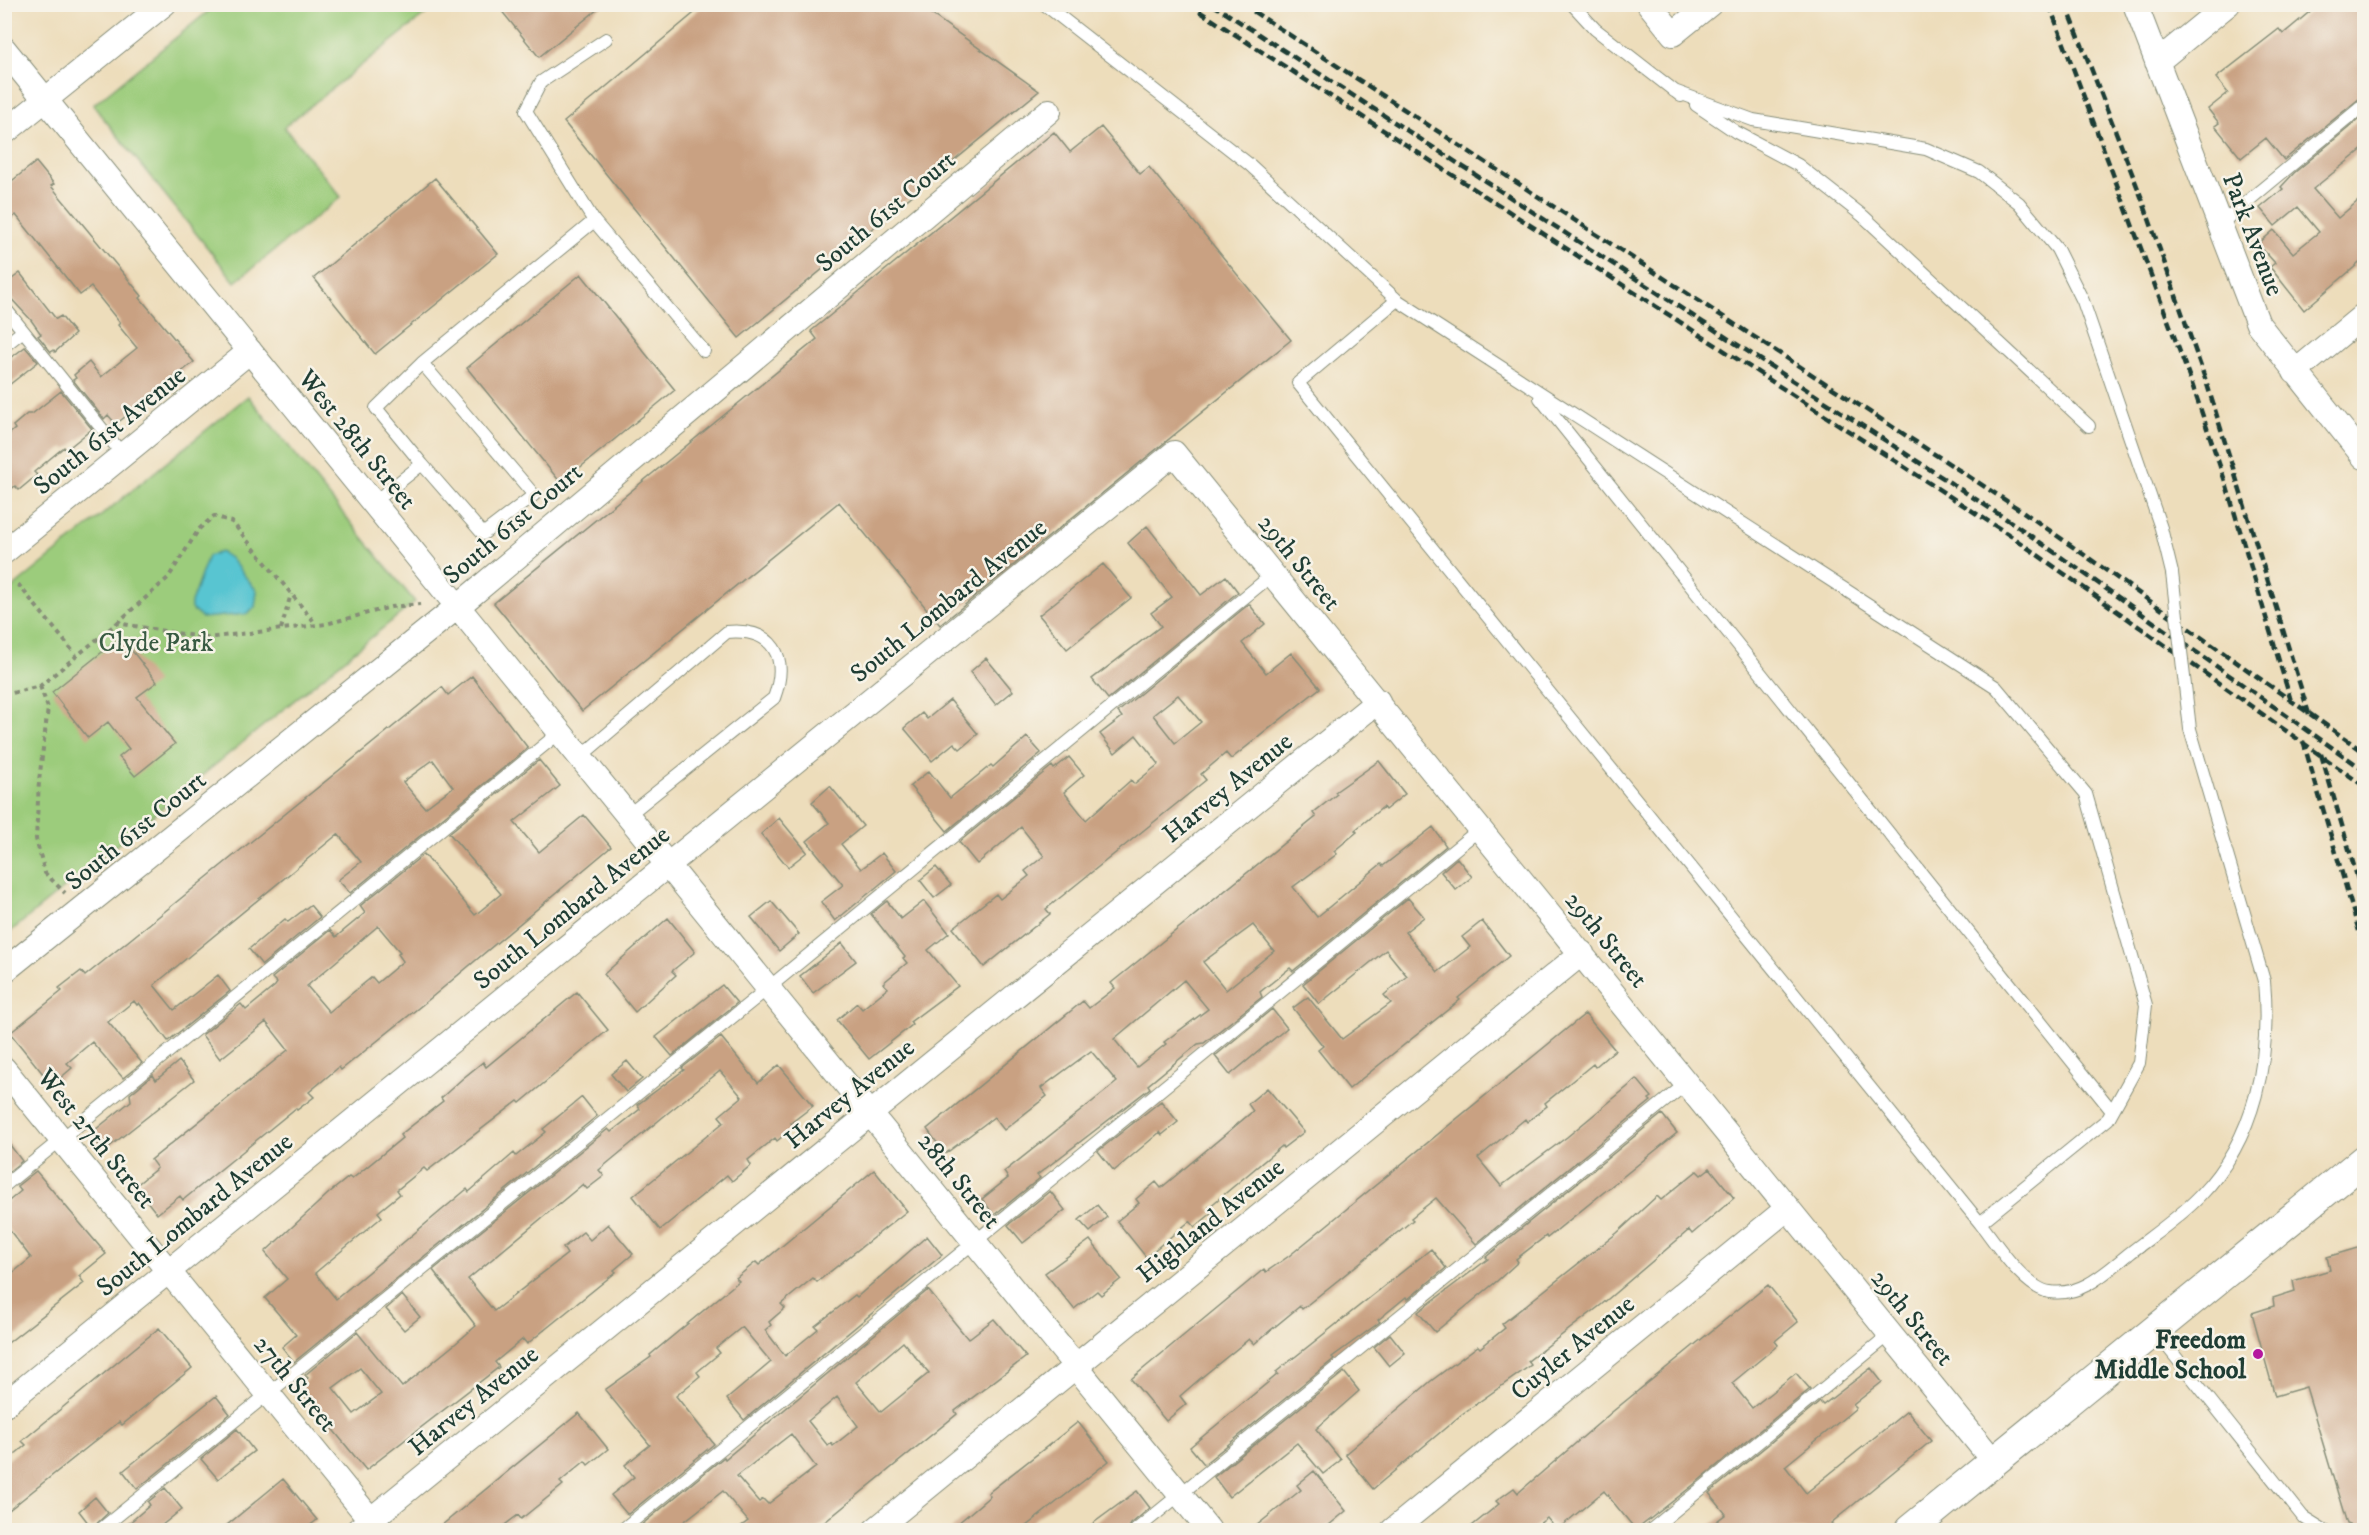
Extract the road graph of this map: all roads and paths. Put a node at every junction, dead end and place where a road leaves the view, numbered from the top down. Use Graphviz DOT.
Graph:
graph roads {
  1 [pos="164,4"];
  2 [pos="1044,4"];
  3 [pos="1572,4"];
  4 [pos="1649,4"];
  5 [pos="1710,4"];
  6 [pos="2135,4"];
  7 [pos="2228,4"];
  8 [pos="606,39"];
  9 [pos="4,49"];
  10 [pos="2157,62"];
  11 [pos="1674,91"];
  12 [pos="45,99"];
  13 [pos="2364,105"];
  14 [pos="1049,111"];
  15 [pos="4,133"];
  16 [pos="594,221"];
  17 [pos="2220,224"];
  18 [pos="1397,300"];
  19 [pos="4,307"];
  20 [pos="2364,315"];
  21 [pos="23,331"];
  22 [pos="4,346"];
  23 [pos="250,351"];
  24 [pos="704,351"];
  25 [pos="422,363"];
  26 [pos="2295,372"];
  27 [pos="1532,388"];
  28 [pos="2089,426"];
  29 [pos="1174,453"];
  30 [pos="123,455"];
  31 [pos="2364,457"];
  32 [pos="422,464"];
  33 [pos="373,503"];
  34 [pos="4,552"];
  35 [pos="1273,574"];
  36 [pos="18,584"];
  37 [pos="291,594"];
  38 [pos="420,604"];
  39 [pos="457,607"];
  40 [pos="117,623"];
  41 [pos="316,625"];
  42 [pos="280,629"];
  43 [pos="76,655"];
  44 [pos="40,686"];
  45 [pos="4,695"];
  46 [pos="1378,701"];
  47 [pos="559,733"];
  48 [pos="579,758"];
  49 [pos="627,816"];
  50 [pos="1481,828"];
  51 [pos="667,866"];
  52 [pos="65,894"];
  53 [pos="1582,953"];
  54 [pos="4,971"];
  55 [pos="768,989"];
  56 [pos="4,1070"];
  57 [pos="1687,1083"];
  58 [pos="2112,1111"];
  59 [pos="869,1114"];
  60 [pos="62,1139"];
  61 [pos="2364,1160"];
  62 [pos="4,1186"];
  63 [pos="1788,1208"];
  64 [pos="1980,1223"];
  65 [pos="974,1242"];
  66 [pos="169,1271"];
  67 [pos="2155,1331"];
  68 [pos="1890,1334"];
  69 [pos="1075,1367"];
  70 [pos="268,1394"];
  71 [pos="4,1405"];
  72 [pos="1994,1462"];
  73 [pos="1180,1495"];
  74 [pos="369,1527"];
  75 [pos="100,1530"];
  76 [pos="621,1530"];
  77 [pos="875,1530"];
  78 [pos="1136,1530"];
  79 [pos="1209,1530"];
  80 [pos="1393,1530"];
  81 [pos="1651,1530"];
  82 [pos="1910,1530"];
  83 [pos="2324,1530"];
  1 -- 12 [label="street"];
  2 -- 18 [label="lane"];
  3 -- 11 [label="lane"];
  4 -- 5 [label="street"];
  6 -- 10 [label="street, Park Avenue"];
  7 -- 10 [label="street"];
  8 -- 16 [label="lane"];
  9 -- 12 [label="street, West 28th Street"];
  10 -- 17 [label="street, Park Avenue"];
  11 -- 28 [label="lane"];
  11 -- 64 [label="lane, bridge"];
  12 -- 15 [label="street"];
  12 -- 23 [label="street, West 28th Street"];
  13 -- 17 [label="lane"];
  14 -- 39 [label="street, South 61st Court"];
  16 -- 24 [label="lane"];
  16 -- 25 [label="lane"];
  17 -- 26 [label="street, Park Avenue"];
  18 -- 27 [label="lane"];
  18 -- 64 [label="lane"];
  19 -- 21 [label="lane"];
  20 -- 26 [label="street"];
  21 -- 22 [label="lane"];
  21 -- 30 [label="lane"];
  23 -- 30 [label="street, South 61st Avenue"];
  23 -- 33 [label="street, West 28th Street"];
  25 -- 32 [label="lane"];
  25 -- 32 [label="lane"];
  26 -- 31 [label="street, Park Avenue"];
  27 -- 58 [label="lane"];
  27 -- 58 [label="lane"];
  29 -- 35 [label="street, 29th Street"];
  29 -- 51 [label="street, South Lombard Avenue"];
  30 -- 34 [label="street, South 61st Avenue"];
  32 -- 33 [label="lane"];
  33 -- 39 [label="street, West 28th Street"];
  35 -- 46 [label="street, 29th Street"];
  35 -- 55 [label="lane"];
  36 -- 43 [label="path"];
  37 -- 40 [label="path"];
  37 -- 41 [label="path"];
  37 -- 42 [label="path"];
  38 -- 41 [label="path"];
  39 -- 47 [label="street, West 28th Street"];
  39 -- 54 [label="street, South 61st Court"];
  40 -- 42 [label="path"];
  40 -- 43 [label="path"];
  41 -- 42 [label="path"];
  43 -- 44 [label="path"];
  44 -- 45 [label="path"];
  44 -- 52 [label="path"];
  46 -- 50 [label="street, 29th Street"];
  46 -- 59 [label="street, Harvey Avenue"];
  47 -- 48 [label="street, West 28th Street"];
  47 -- 60 [label="lane"];
  48 -- 49 [label="street, West 28th Street"];
  48 -- 49 [label="lane"];
  49 -- 51 [label="street, West 28th Street"];
  50 -- 53 [label="street, 29th Street"];
  50 -- 65 [label="lane"];
  51 -- 55 [label="street, 28th Street"];
  51 -- 66 [label="street, South Lombard Avenue"];
  53 -- 57 [label="street, 29th Street"];
  53 -- 69 [label="street, Highland Avenue"];
  55 -- 59 [label="street, 28th Street"];
  55 -- 70 [label="lane"];
  56 -- 60 [label="street, West 27th Street"];
  57 -- 63 [label="street, 29th Street"];
  57 -- 73 [label="lane"];
  58 -- 64 [label="lane"];
  59 -- 65 [label="street, 28th Street"];
  59 -- 74 [label="street, Harvey Avenue"];
  60 -- 62 [label="lane"];
  60 -- 66 [label="street, West 27th Street"];
  61 -- 67 [label="street"];
  63 -- 68 [label="street, 29th Street"];
  63 -- 80 [label="street, Cuyler Avenue"];
  65 -- 69 [label="street, 28th Street"];
  65 -- 76 [label="lane"];
  66 -- 70 [label="street, 27th Street"];
  66 -- 71 [label="street, South Lombard Avenue"];
  67 -- 72 [label="street"];
  67 -- 83 [label="lane"];
  68 -- 72 [label="street, 29th Street"];
  68 -- 81 [label="lane"];
  69 -- 73 [label="street, 28th Street"];
  69 -- 77 [label="street, Highland Avenue"];
  70 -- 74 [label="street, 27th Street"];
  70 -- 75 [label="lane"];
  72 -- 82 [label="street"];
  73 -- 78 [label="lane"];
  73 -- 79 [label="street, 28th Street"];
}
